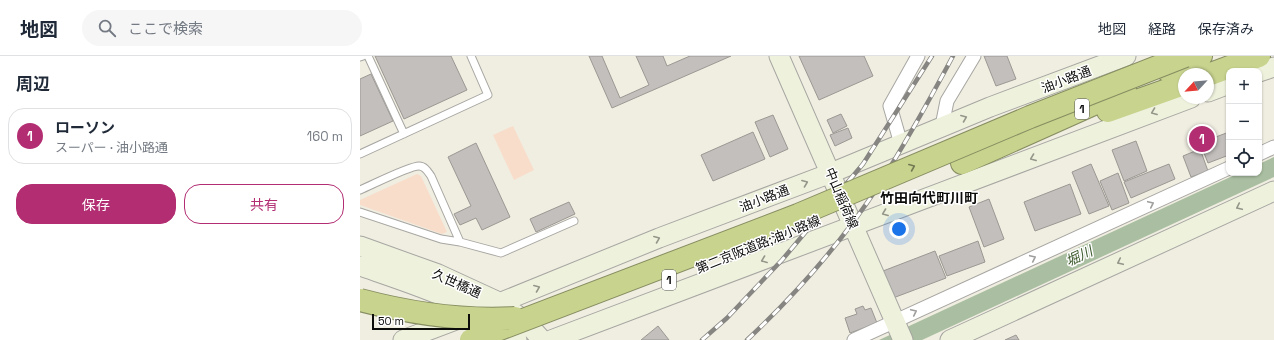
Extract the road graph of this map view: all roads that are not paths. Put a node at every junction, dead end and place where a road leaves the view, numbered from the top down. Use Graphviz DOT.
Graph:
graph roads {
  1 [pos="368,56"];
  2 [pos="471,56"];
  3 [pos="779,56"];
  4 [pos="918,56"];
  5 [pos="974,56"];
  6 [pos="1126,56"];
  7 [pos="1185,56"];
  8 [pos="1201,56"];
  9 [pos="1268,67"];
  10 [pos="1214,74"];
  11 [pos="1226,85"];
  12 [pos="1178,86"];
  13 [pos="1214,90"];
  14 [pos="1178,103"];
  15 [pos="942,126"];
  16 [pos="404,134"];
  17 [pos="901,144"];
  18 [pos="1274,147"];
  19 [pos="1262,153"];
  20 [pos="360,154"];
  21 [pos="962,163"];
  22 [pos="1226,169"];
  23 [pos="831,173"];
  24 [pos="360,190"];
  25 [pos="1274,191"];
  26 [pos="360,212"];
  27 [pos="574,221"];
  28 [pos="853,225"];
  29 [pos="460,242"];
  30 [pos="360,246"];
  31 [pos="360,266"];
  32 [pos="360,300"];
  33 [pos="501,303"];
  34 [pos="477,312"];
  35 [pos="898,328"];
  36 [pos="403,340"];
  37 [pos="471,340"];
  38 [pos="517,340"];
  39 [pos="542,340"];
  40 [pos="551,340"];
  41 [pos="854,340"];
  42 [pos="950,340"];
  1 -- 16 [label="lane"];
  2 -- 16 [label="lane"];
  3 -- 23 [label="street, 中山稲荷線"];
  4 -- 17 [label="street"];
  5 -- 15 [label="street"];
  15 -- 6 [label="street, 油小路通, one-way"];
  37 -- 7 [label="highway, one-way, bridge"];
  8 -- 21 [label="highway, 第二京阪道路;油小路線 / 1"];
  9 -- 10 [label="highway"];
  11 -- 13 [label="street"];
  12 -- 21 [label="highway, 第二京阪道路;油小路線 / 1"];
  14 -- 28 [label="street, one-way"];
  15 -- 17 [label="street, 油小路通"];
  16 -- 20 [label="lane"];
  17 -- 23 [label="street, 油小路通"];
  18 -- 19 [label="street"];
  21 -- 32 [label="highway, 第二京阪道路;油小路線 / 1, bridge"];
  35 -- 22 [label="street, one-way"];
  23 -- 28 [label="street, 中山稲荷線"];
  33 -- 23 [label="street, 油小路通, one-way"];
  24 -- 29 [label="lane"];
  25 -- 42 [label="street, one-way"];
  26 -- 29 [label="lane"];
  27 -- 29 [label="lane"];
  28 -- 35 [label="street, 中山稲荷線"];
  28 -- 40 [label="street, one-way"];
  30 -- 33 [label="street, 久世橋通"];
  31 -- 34 [label="street, 久世橋通"];
  33 -- 34 [label="street, 油小路通"];
  33 -- 39 [label="street, 久世橋通"];
  34 -- 36 [label="street, 油小路通"];
  34 -- 38 [label="street, 久世橋通"];
  35 -- 41 [label="street"];
}
